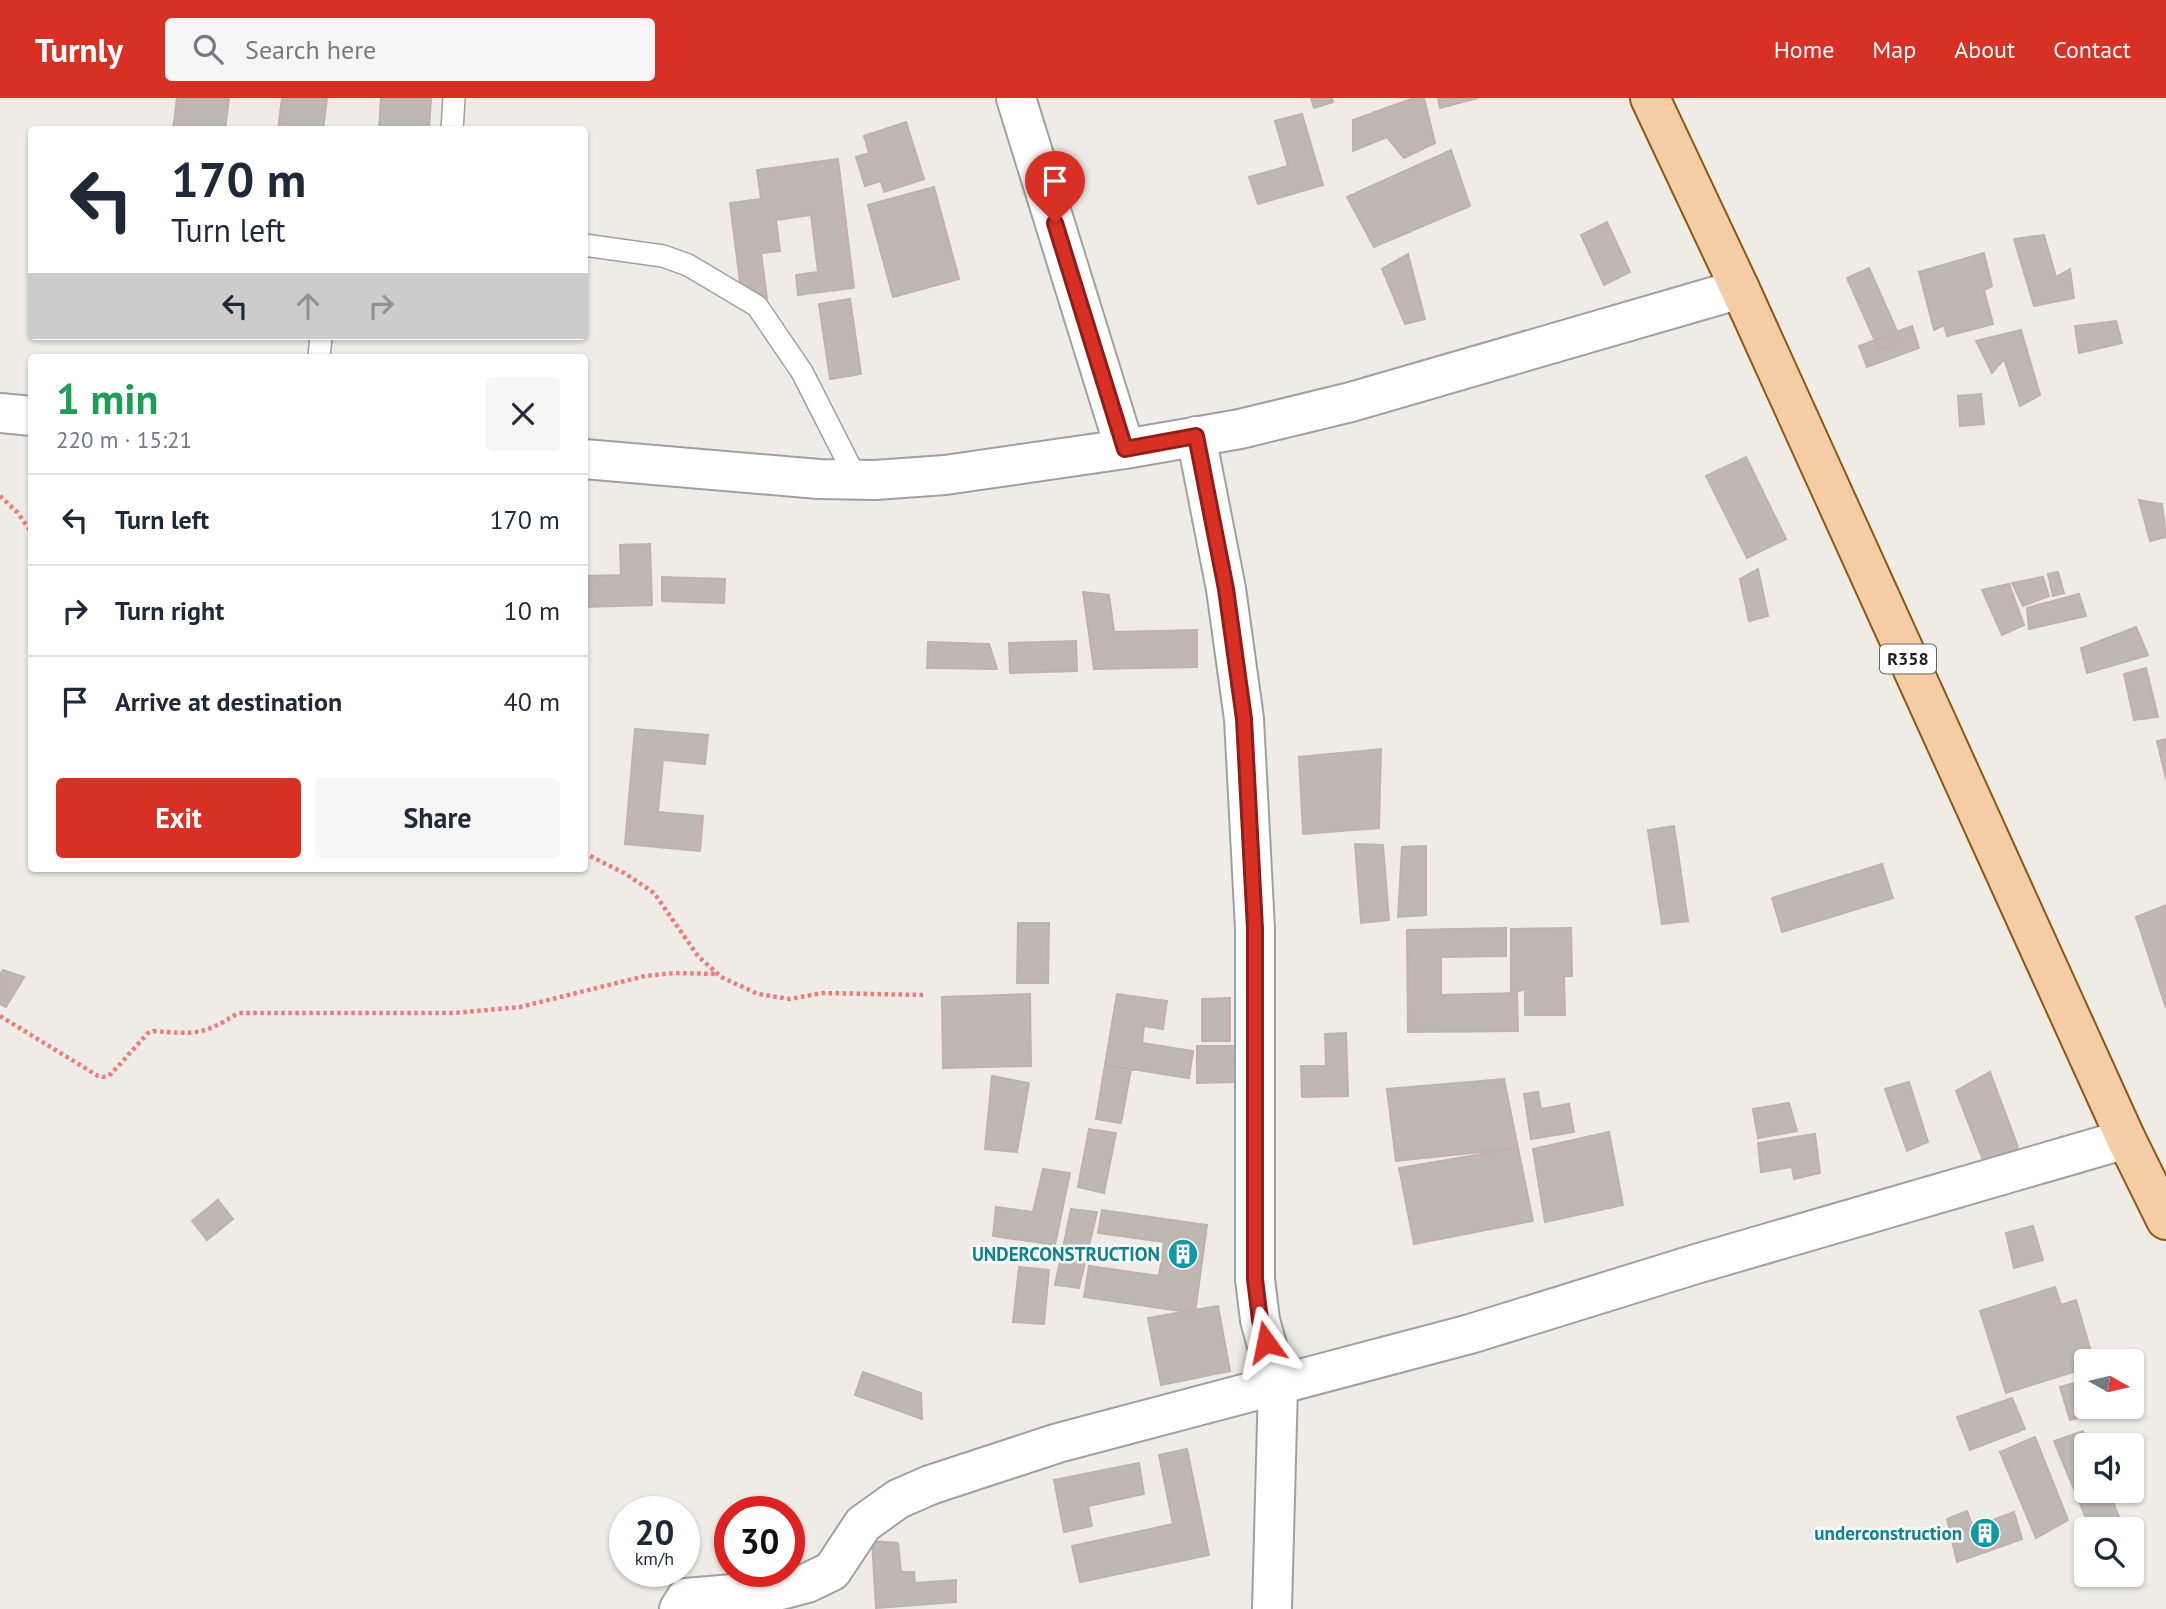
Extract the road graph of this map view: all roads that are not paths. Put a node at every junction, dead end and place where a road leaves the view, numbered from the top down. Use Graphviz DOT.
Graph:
graph roads {
  1 [pos="454,98"];
  2 [pos="1016,98"];
  3 [pos="1650,98"];
  4 [pos="452,126"];
  5 [pos="588,247"];
  6 [pos="1740,289"];
  7 [pos="0,413"];
  8 [pos="28,416"];
  9 [pos="1196,436"];
  10 [pos="1125,449"];
  11 [pos="588,459"];
  12 [pos="857,480"];
  13 [pos="2126,1139"];
  14 [pos="2166,1220"];
  15 [pos="1278,1385"];
  16 [pos="679,1609"];
  17 [pos="1272,1609"];
  1 -- 4 [label="lane"];
  2 -- 10 [label="street"];
  3 -- 6 [label="main road, R358"];
  5 -- 12 [label="lane"];
  6 -- 9 [label="street"];
  6 -- 13 [label="main road, R358"];
  7 -- 8 [label="street"];
  9 -- 10 [label="street"];
  9 -- 15 [label="street"];
  10 -- 12 [label="street"];
  11 -- 12 [label="street"];
  13 -- 14 [label="main road, R358"];
  13 -- 15 [label="street"];
  15 -- 16 [label="street"];
  15 -- 17 [label="street"];
}
